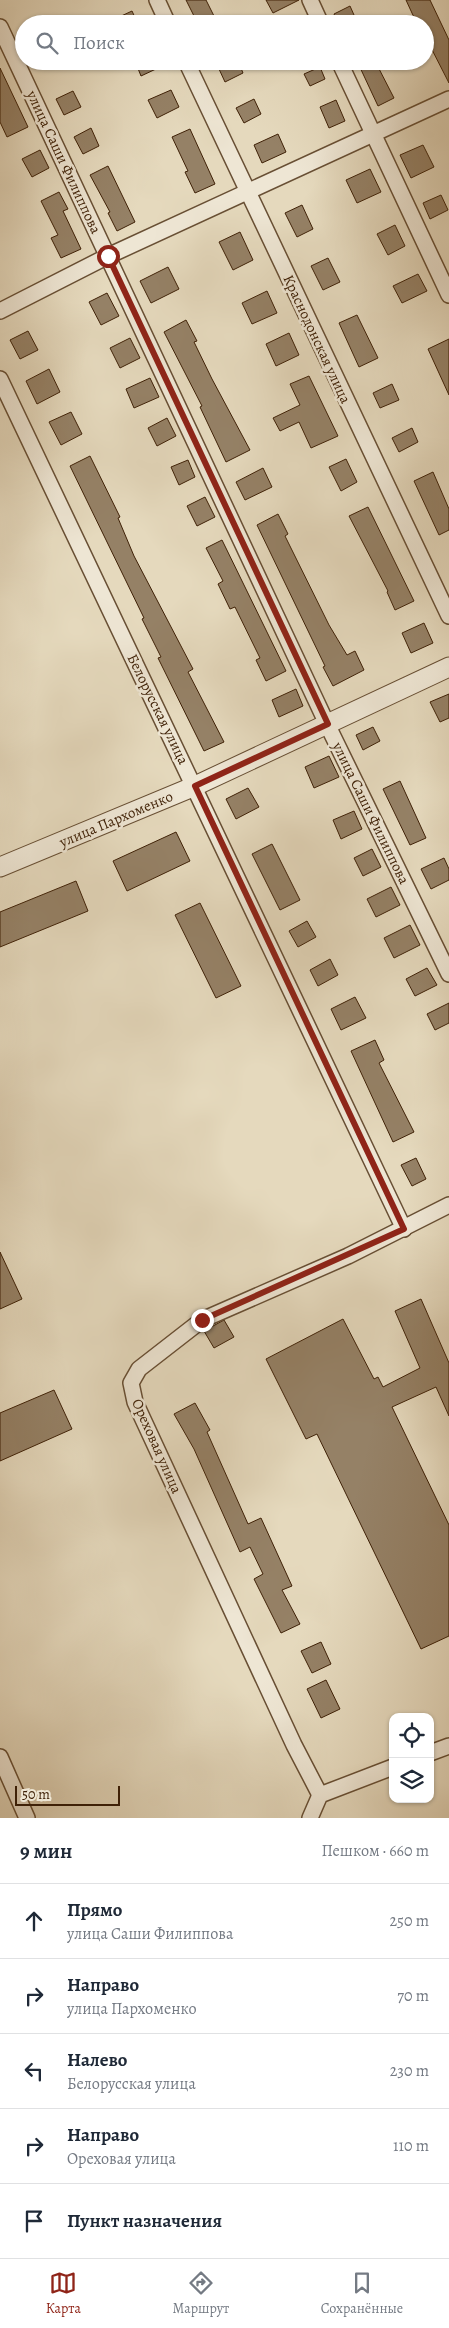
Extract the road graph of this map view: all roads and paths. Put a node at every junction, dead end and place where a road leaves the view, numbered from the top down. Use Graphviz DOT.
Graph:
graph roads {
  1 [pos="157,0"];
  2 [pos="310,0"];
  3 [pos="164,15"];
  4 [pos="317,15"];
  5 [pos="0,27"];
  6 [pos="15,59"];
  7 [pos="20,70"];
  8 [pos="190,70"];
  9 [pos="343,70"];
  10 [pos="449,99"];
  11 [pos="373,134"];
  12 [pos="248,192"];
  13 [pos="108,256"];
  14 [pos="449,295"];
  15 [pos="0,311"];
  16 [pos="0,378"];
  17 [pos="449,616"];
  18 [pos="449,667"];
  19 [pos="328,724"];
  20 [pos="195,786"];
  21 [pos="0,867"];
  22 [pos="449,974"];
  23 [pos="449,1205"];
  24 [pos="404,1229"];
  25 [pos="449,1746"];
  26 [pos="434,1752"];
  27 [pos="0,1757"];
  28 [pos="389,1769"];
  29 [pos="320,1795"];
  30 [pos="27,1818"];
  31 [pos="310,1818"];
  1 -- 3 [label="street"];
  2 -- 4 [label="street"];
  5 -- 6 [label="street, улица Саши Филиппова"];
  7 -- 13 [label="street, улица Саши Филиппова"];
  8 -- 12 [label="street, Краснодонская улица"];
  9 -- 11 [label="street"];
  10 -- 11 [label="street"];
  11 -- 12 [label="street"];
  11 -- 14 [label="street"];
  12 -- 13 [label="street"];
  12 -- 17 [label="street, Краснодонская улица"];
  13 -- 15 [label="street"];
  13 -- 19 [label="street, улица Саши Филиппова"];
  16 -- 20 [label="street, Белорусская улица"];
  18 -- 19 [label="street, улица Пархоменко"];
  19 -- 20 [label="street, улица Пархоменко"];
  19 -- 22 [label="street, улица Саши Филиппова"];
  20 -- 21 [label="street, улица Пархоменко"];
  20 -- 24 [label="street, Белорусская улица"];
  23 -- 24 [label="street, Ореховая улица"];
  24 -- 29 [label="street, Ореховая улица"];
  25 -- 26 [label="street"];
  27 -- 30 [label="street"];
  28 -- 29 [label="street"];
  29 -- 31 [label="street"];
}
